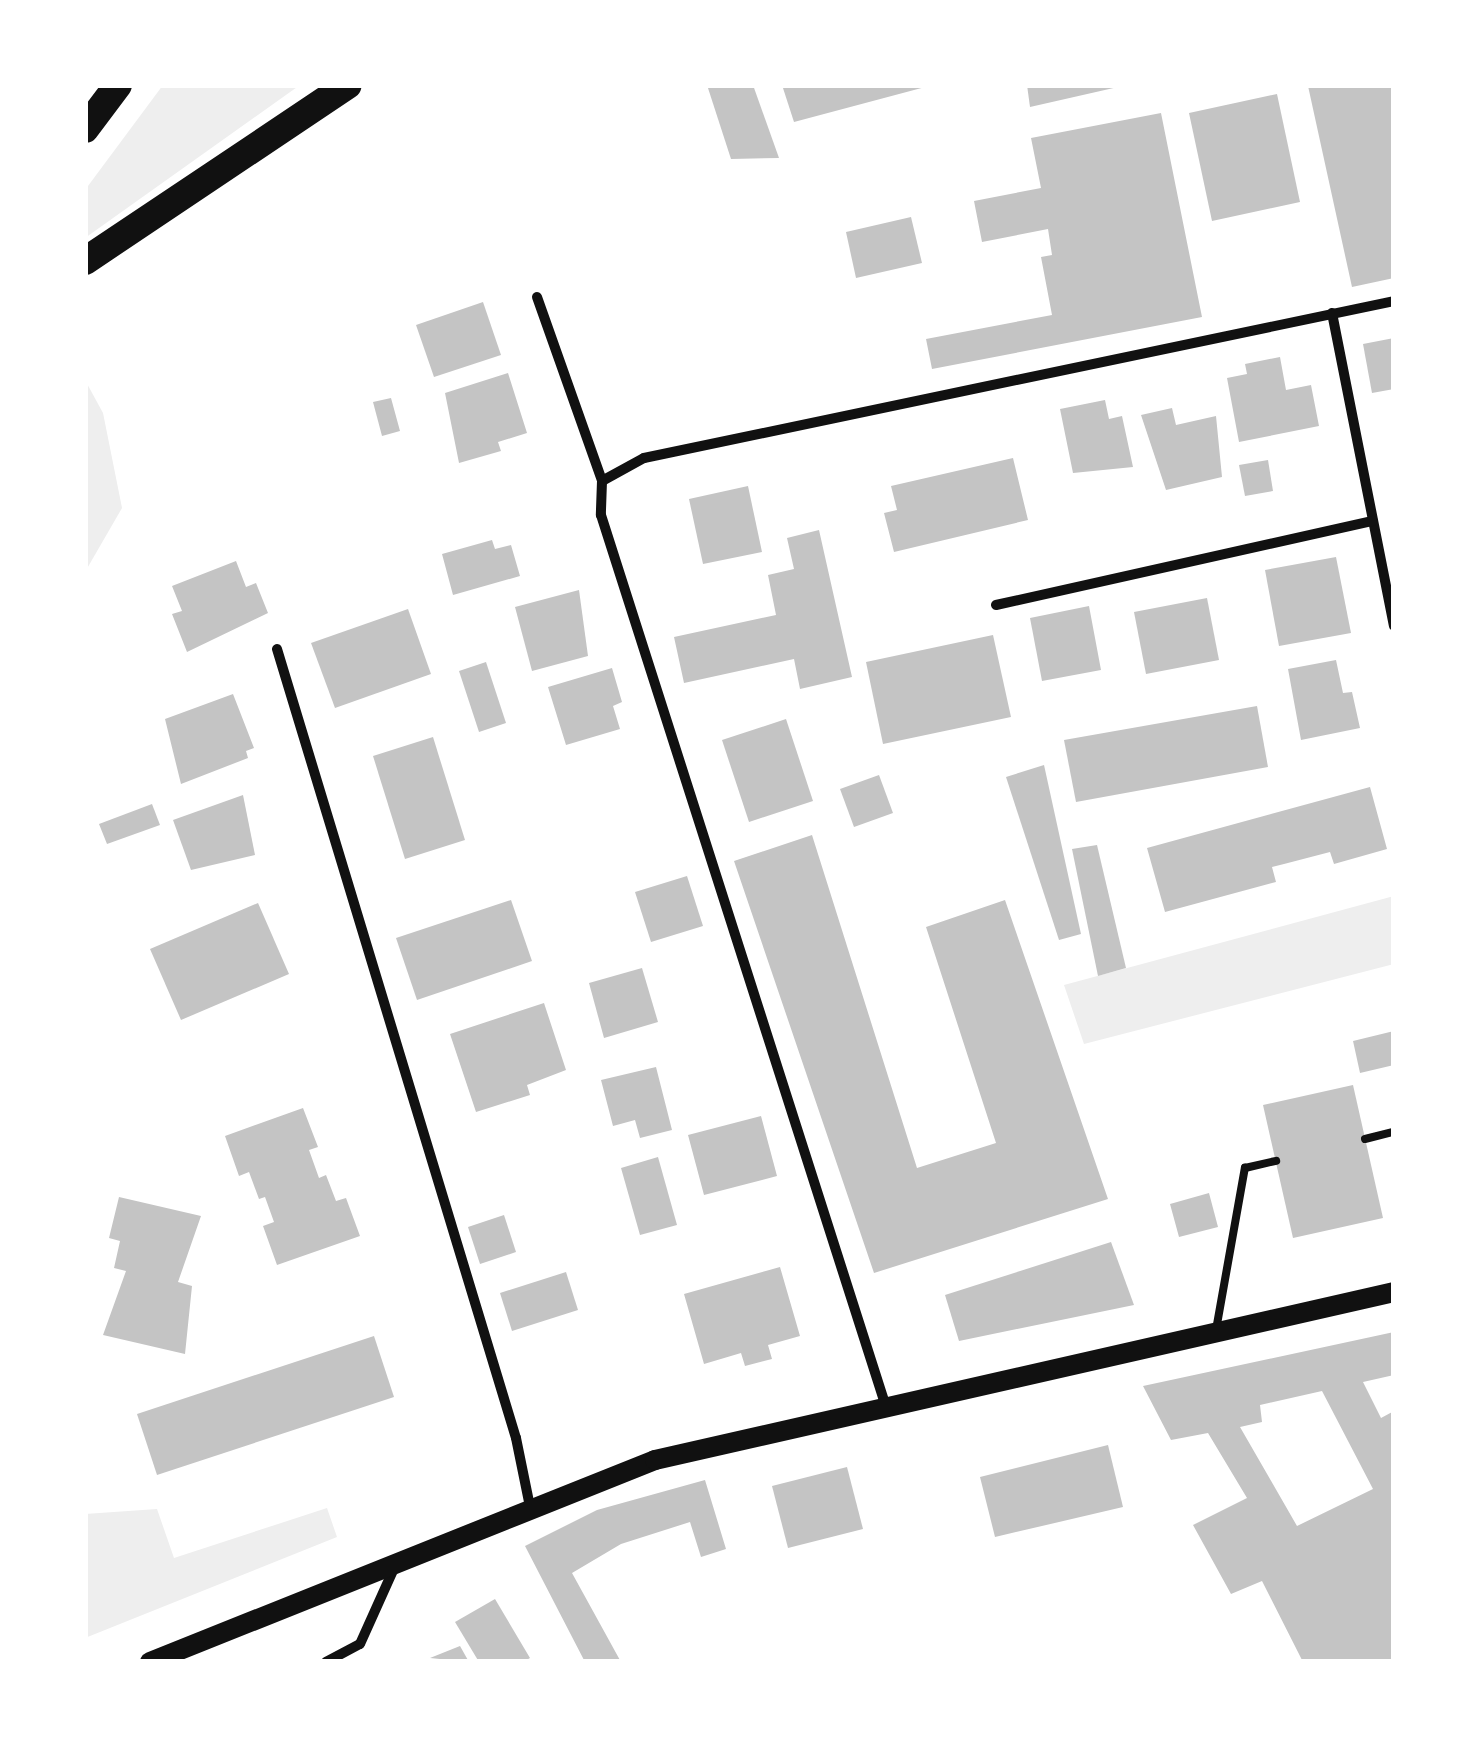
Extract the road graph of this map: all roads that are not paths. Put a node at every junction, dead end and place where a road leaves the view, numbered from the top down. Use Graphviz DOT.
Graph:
graph roads {
  1 [pos="118,85"];
  2 [pos="348,85"];
  3 [pos="85,129"];
  4 [pos="85,261"];
  5 [pos="537,297"];
  6 [pos="1394,301"];
  7 [pos="1332,313"];
  8 [pos="602,481"];
  9 [pos="1373,521"];
  10 [pos="996,606"];
  11 [pos="1394,626"];
  12 [pos="278,649"];
  13 [pos="1394,1132"];
  14 [pos="1365,1139"];
  15 [pos="1276,1161"];
  16 [pos="1394,1292"];
  17 [pos="1216,1333"];
  18 [pos="886,1406"];
  19 [pos="530,1507"];
  20 [pos="395,1566"];
  21 [pos="150,1662"];
  22 [pos="326,1662"];
  1 -- 3 [label="highway"];
  2 -- 4 [label="highway"];
  5 -- 8 [label="street"];
  6 -- 7 [label="street"];
  7 -- 8 [label="street"];
  7 -- 9 [label="street"];
  8 -- 18 [label="street"];
  9 -- 10 [label="street"];
  9 -- 11 [label="street"];
  12 -- 19 [label="street"];
  13 -- 14 [label="lane"];
  15 -- 17 [label="lane"];
  16 -- 17 [label="main road"];
  17 -- 18 [label="main road"];
  18 -- 19 [label="main road"];
  19 -- 20 [label="main road"];
  20 -- 21 [label="main road"];
  20 -- 22 [label="street"];
}
